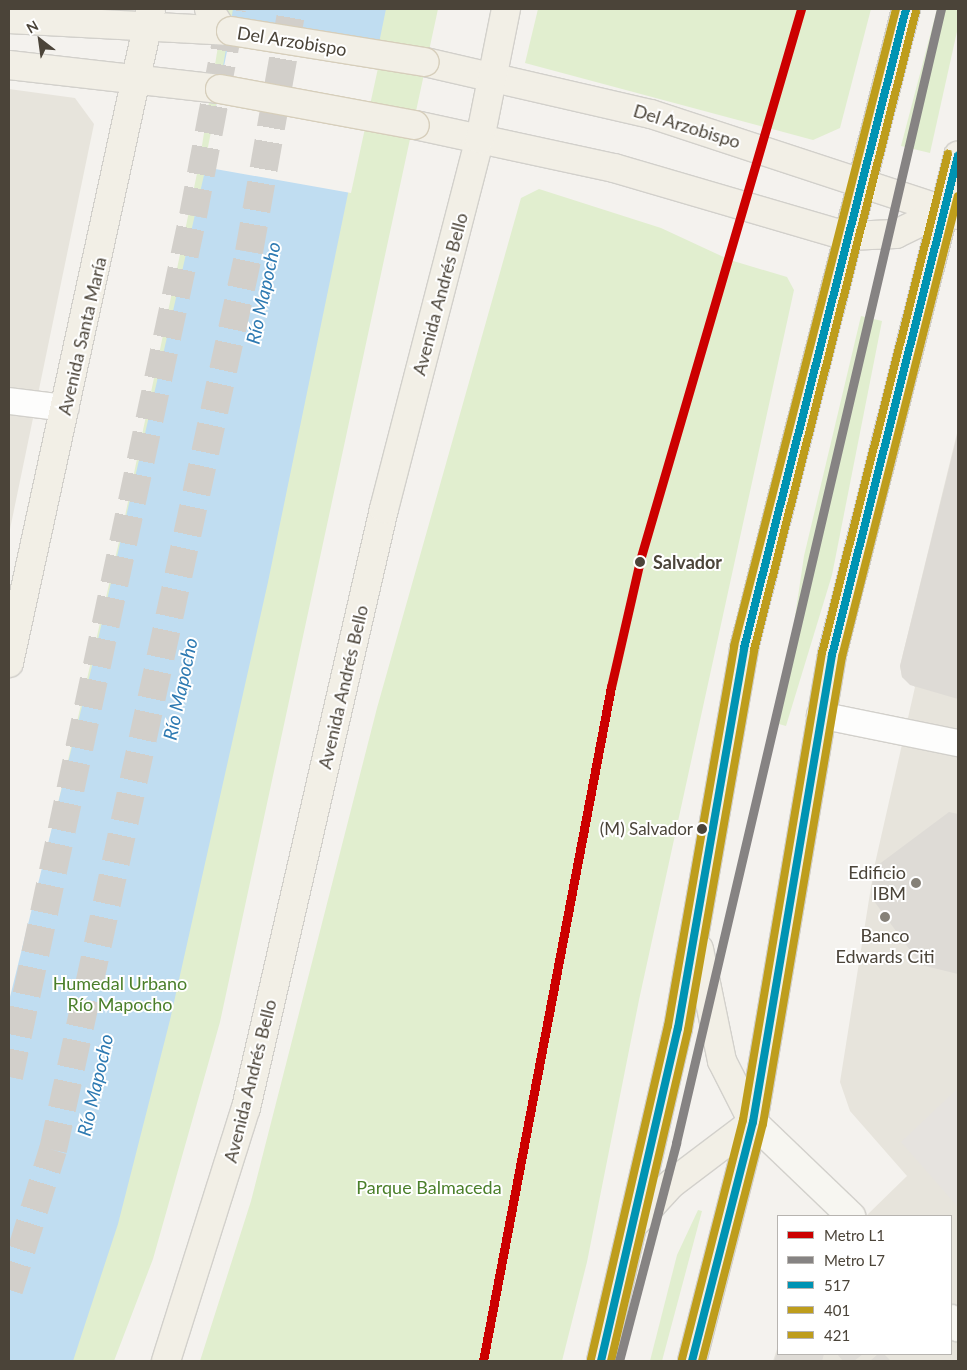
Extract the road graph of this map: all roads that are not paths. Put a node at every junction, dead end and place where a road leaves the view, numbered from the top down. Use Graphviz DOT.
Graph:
graph roads {
  1 [pos="506,9"];
  2 [pos="906,9"];
  3 [pos="9,19"];
  4 [pos="149,19"];
  5 [pos="221,23"];
  6 [pos="9,65"];
  7 [pos="494,75"];
  8 [pos="138,79"];
  9 [pos="480,139"];
  10 [pos="958,156"];
  11 [pos="861,183"];
  12 [pos="951,213"];
  13 [pos="847,236"];
  14 [pos="9,401"];
  15 [pos="66,408"];
  16 [pos="9,663"];
  17 [pos="820,715"];
  18 [pos="958,743"];
  19 [pos="696,930"];
  20 [pos="753,1122"];
  21 [pos="850,1215"];
  22 [pos="634,1224"];
  23 [pos="166,1361"];
  24 [pos="601,1361"];
  25 [pos="692,1361"];
  1 -- 7 [label="main road, Avenida Andrés Bello"];
  2 -- 11 [label="main road"];
  3 -- 4 [label="main road, Del Arzobispo"];
  4 -- 5 [label="main road, Del Arzobispo"];
  4 -- 8 [label="main road, Avenida Santa María"];
  5 -- 7 [label="main road, Del Arzobispo, bridge"];
  6 -- 8 [label="main road"];
  7 -- 9 [label="main road, Avenida Andrés Bello"];
  7 -- 11 [label="main road, Del Arzobispo"];
  8 -- 9 [label="main road, bridge"];
  8 -- 15 [label="main road, Avenida Santa María"];
  9 -- 13 [label="main road"];
  9 -- 23 [label="main road, Avenida Andrés Bello"];
  10 -- 12 [label="main road"];
  11 -- 12 [label="main road, Del Arzobispo"];
  11 -- 13 [label="main road"];
  12 -- 13 [label="main road"];
  12 -- 17 [label="main road"];
  13 -- 19 [label="main road"];
  14 -- 15 [label="street"];
  15 -- 16 [label="main road, Avenida Santa María"];
  17 -- 18 [label="street"];
  17 -- 20 [label="main road"];
  19 -- 20 [label="main road"];
  19 -- 22 [label="main road"];
  20 -- 21 [label="main road"];
  20 -- 22 [label="main road"];
  20 -- 25 [label="main road"];
  22 -- 24 [label="main road"];
}
